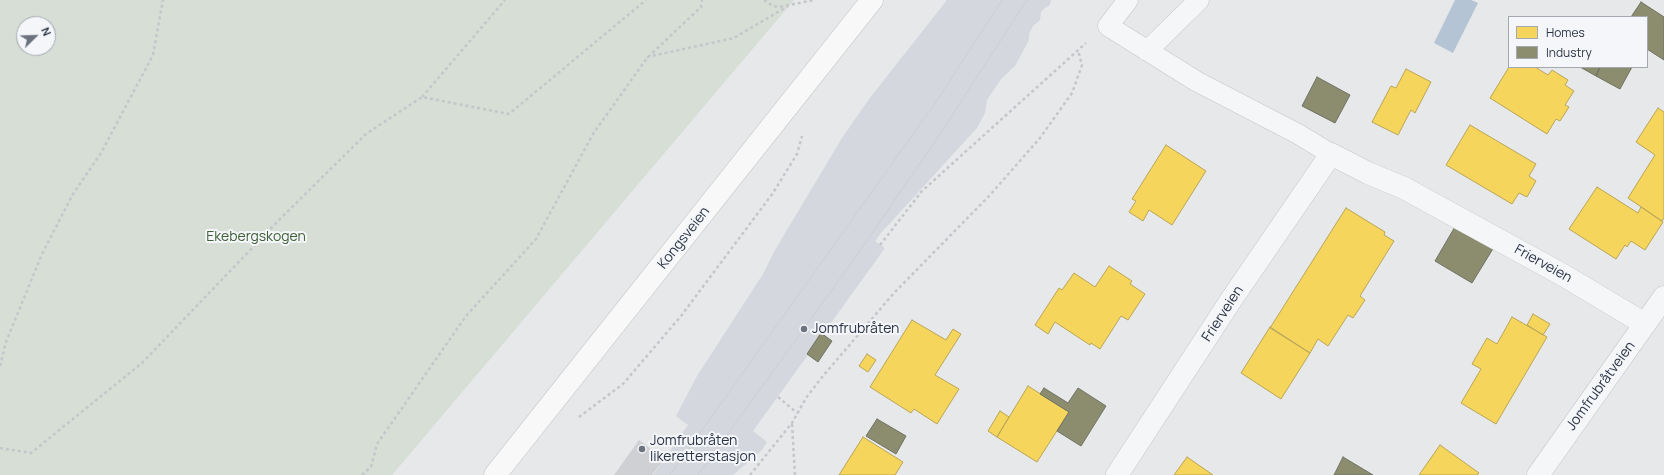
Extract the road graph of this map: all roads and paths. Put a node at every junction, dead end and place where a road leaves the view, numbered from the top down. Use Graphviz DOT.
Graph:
graph roads {
  1 [pos="163,0"];
  2 [pos="505,0"];
  3 [pos="646,0"];
  4 [pos="702,0"];
  5 [pos="764,0"];
  6 [pos="814,0"];
  7 [pos="872,0"];
  8 [pos="1128,0"];
  9 [pos="1199,0"];
  10 [pos="788,6"];
  11 [pos="1082,47"];
  12 [pos="1078,50"];
  13 [pos="1147,51"];
  14 [pos="647,58"];
  15 [pos="422,97"];
  16 [pos="804,132"];
  17 [pos="1331,154"];
  18 [pos="880,245"];
  19 [pos="1664,297"];
  20 [pos="1645,324"];
  21 [pos="0,366"];
  22 [pos="778,397"];
  23 [pos="797,413"];
  24 [pos="578,418"];
  25 [pos="792,423"];
  26 [pos="0,448"];
  27 [pos="362,475"];
  28 [pos="495,475"];
  29 [pos="750,475"];
  30 [pos="795,475"];
  31 [pos="1117,475"];
  32 [pos="1538,475"];
  1 -- 21 [label="path"];
  2 -- 15 [label="path"];
  3 -- 15 [label="path"];
  4 -- 14 [label="path"];
  5 -- 10 [label="path"];
  6 -- 10 [label="path"];
  7 -- 28 [label="main road, Kongsveien"];
  8 -- 13 [label="lane, Frierveien"];
  9 -- 13 [label="lane"];
  10 -- 14 [label="path"];
  11 -- 12 [label="path"];
  12 -- 18 [label="path"];
  12 -- 23 [label="path"];
  13 -- 17 [label="lane, Frierveien"];
  14 -- 27 [label="path"];
  15 -- 26 [label="path"];
  16 -- 24 [label="path"];
  17 -- 20 [label="street, Frierveien"];
  17 -- 31 [label="street, Frierveien"];
  19 -- 20 [label="street, Jomfrubråtveien"];
  20 -- 32 [label="street, Jomfrubråtveien"];
  22 -- 23 [label="path"];
  23 -- 25 [label="path"];
  25 -- 29 [label="path"];
  25 -- 30 [label="path"];
}
